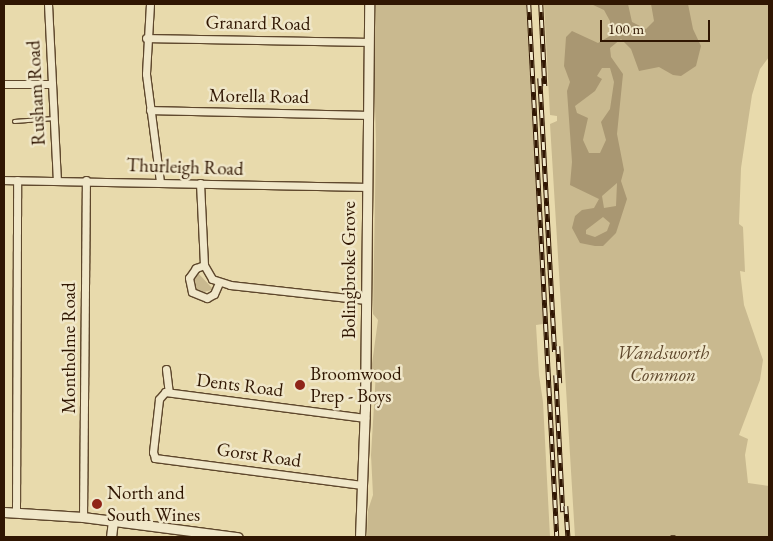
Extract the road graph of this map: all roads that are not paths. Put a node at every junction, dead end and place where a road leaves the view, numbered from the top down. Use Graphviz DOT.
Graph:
graph roads {
  1 [pos="48,4"];
  2 [pos="150,4"];
  3 [pos="369,4"];
  4 [pos="146,38"];
  5 [pos="368,42"];
  6 [pos="4,84"];
  7 [pos="52,84"];
  8 [pos="150,110"];
  9 [pos="367,115"];
  10 [pos="54,118"];
  11 [pos="14,121"];
  12 [pos="4,180"];
  13 [pos="17,180"];
  14 [pos="57,180"];
  15 [pos="86,180"];
  16 [pos="160,182"];
  17 [pos="200,183"];
  18 [pos="366,187"];
  19 [pos="204,265"];
  20 [pos="219,283"];
  21 [pos="366,300"];
  22 [pos="166,369"];
  23 [pos="169,392"];
  24 [pos="365,418"];
  25 [pos="362,486"];
  26 [pos="4,512"];
  27 [pos="16,512"];
  28 [pos="83,517"];
  29 [pos="113,520"];
  30 [pos="112,537"];
  31 [pos="238,537"];
  32 [pos="360,537"];
  1 -- 7 [label="street, Rusham Road"];
  2 -- 4 [label="street"];
  3 -- 5 [label="main road, Bolingbroke Grove"];
  4 -- 5 [label="street, Granard Road"];
  4 -- 8 [label="street"];
  5 -- 9 [label="main road, Bolingbroke Grove"];
  6 -- 7 [label="street"];
  7 -- 10 [label="street, Rusham Road"];
  8 -- 9 [label="street, Morella Road"];
  8 -- 16 [label="street"];
  9 -- 18 [label="main road, Bolingbroke Grove"];
  10 -- 11 [label="lane"];
  10 -- 14 [label="street, Rusham Road"];
  12 -- 13 [label="street, Thurleigh Road"];
  13 -- 14 [label="street, Thurleigh Road"];
  13 -- 27 [label="street"];
  14 -- 15 [label="street, Thurleigh Road"];
  15 -- 16 [label="street, Thurleigh Road"];
  15 -- 28 [label="street, Montholme Road"];
  16 -- 17 [label="street, Thurleigh Road"];
  17 -- 18 [label="street, Thurleigh Road"];
  17 -- 19 [label="street"];
  18 -- 21 [label="main road, Bolingbroke Grove"];
  19 -- 20 [label="street"];
  19 -- 20 [label="street"];
  20 -- 21 [label="street"];
  21 -- 24 [label="main road, Bolingbroke Grove"];
  22 -- 23 [label="street"];
  23 -- 24 [label="street, Dents Road"];
  23 -- 25 [label="street, Gorst Road"];
  24 -- 25 [label="main road, Bolingbroke Grove"];
  25 -- 32 [label="main road, Bolingbroke Grove"];
  26 -- 27 [label="main road"];
  27 -- 28 [label="main road"];
  28 -- 29 [label="main road"];
  29 -- 30 [label="main road"];
  29 -- 31 [label="main road"];
}
